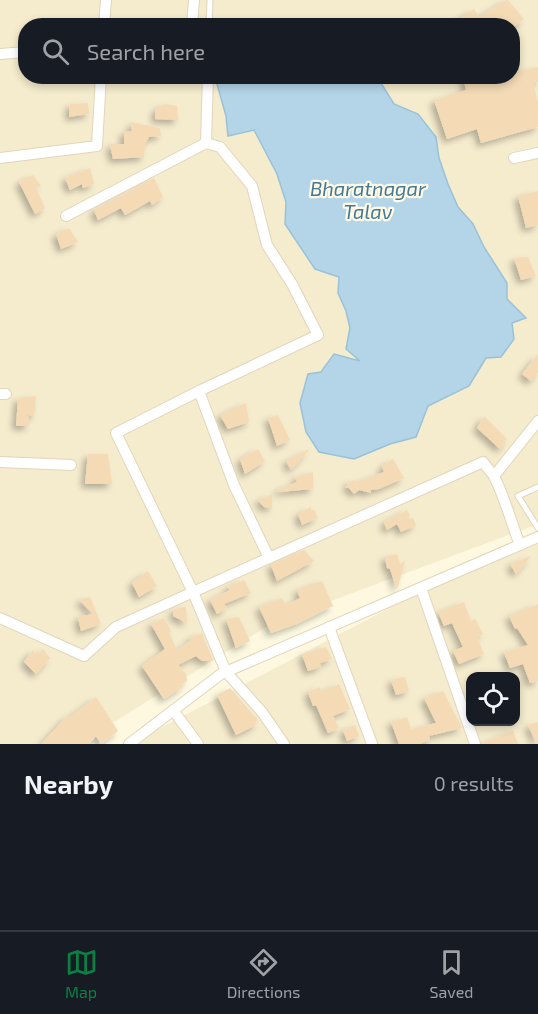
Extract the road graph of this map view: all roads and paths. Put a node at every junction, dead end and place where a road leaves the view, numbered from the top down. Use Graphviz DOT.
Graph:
graph roads {
  1 [pos="106,0"];
  2 [pos="195,0"];
  3 [pos="210,0"];
  4 [pos="105,18"];
  5 [pos="193,18"];
  6 [pos="209,18"];
  7 [pos="18,53"];
  8 [pos="0,54"];
  9 [pos="101,84"];
  10 [pos="208,84"];
  11 [pos="206,143"];
  12 [pos="538,153"];
  13 [pos="0,158"];
  14 [pos="514,158"];
  15 [pos="66,216"];
  16 [pos="199,391"];
  17 [pos="538,421"];
  18 [pos="0,462"];
  19 [pos="71,465"];
  20 [pos="494,476"];
  21 [pos="538,487"];
  22 [pos="538,528"];
  23 [pos="538,537"];
  24 [pos="520,545"];
  25 [pos="269,558"];
  26 [pos="421,588"];
  27 [pos="193,592"];
  28 [pos="0,618"];
  29 [pos="329,627"];
  30 [pos="226,672"];
  31 [pos="173,710"];
  32 [pos="129,744"];
  33 [pos="198,744"];
  34 [pos="284,744"];
  35 [pos="372,744"];
  36 [pos="475,744"];
  1 -- 4 [label="street"];
  2 -- 5 [label="street"];
  3 -- 6 [label="lane"];
  7 -- 8 [label="street"];
  9 -- 13 [label="street"];
  10 -- 11 [label="street"];
  11 -- 15 [label="street"];
  11 -- 16 [label="street"];
  12 -- 14 [label="street"];
  16 -- 25 [label="street"];
  16 -- 27 [label="street"];
  17 -- 20 [label="street"];
  18 -- 19 [label="street"];
  20 -- 24 [label="street"];
  20 -- 25 [label="street"];
  21 -- 22 [label="lane"];
  23 -- 24 [label="street"];
  24 -- 26 [label="street"];
  25 -- 27 [label="street"];
  26 -- 29 [label="street"];
  26 -- 36 [label="street"];
  27 -- 28 [label="street"];
  27 -- 30 [label="street"];
  29 -- 30 [label="street"];
  29 -- 35 [label="street"];
  30 -- 31 [label="street"];
  30 -- 34 [label="street"];
  31 -- 32 [label="street"];
  31 -- 33 [label="street"];
}
